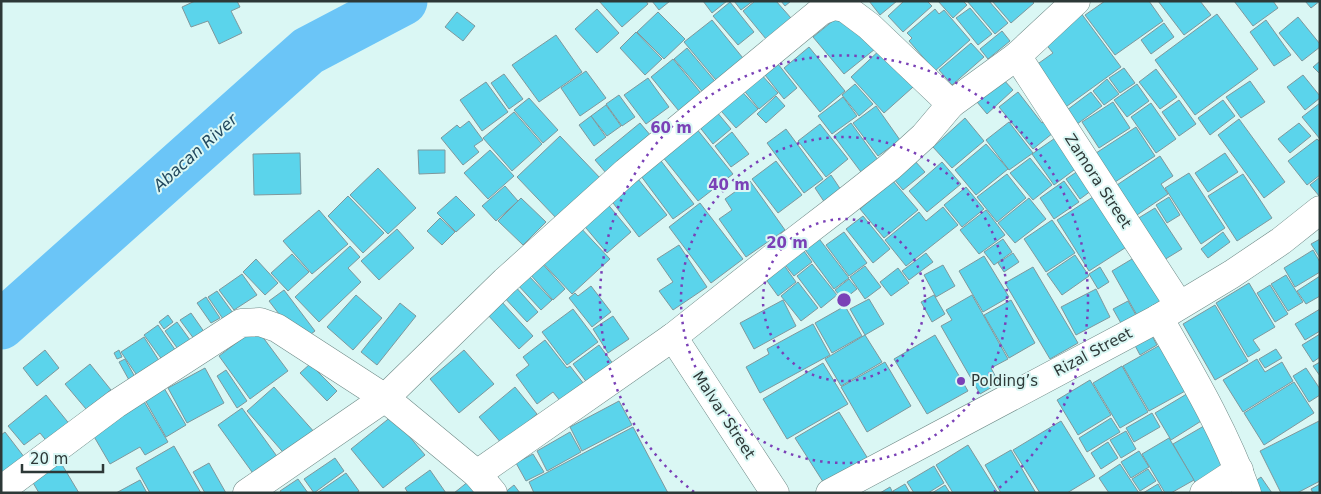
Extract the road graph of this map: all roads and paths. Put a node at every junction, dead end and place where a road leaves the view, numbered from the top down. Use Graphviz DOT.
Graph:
graph roads {
  1 [pos="1076,1"];
  2 [pos="1017,56"];
  3 [pos="951,104"];
  4 [pos="1320,210"];
  5 [pos="1169,311"];
  6 [pos="673,337"];
  7 [pos="385,398"];
  8 [pos="1243,482"];
  9 [pos="485,483"];
  10 [pos="1,490"];
  11 [pos="247,493"];
  12 [pos="774,493"];
  13 [pos="830,493"];
  14 [pos="1204,493"];
  1 -- 2 [label="street"];
  2 -- 3 [label="street"];
  2 -- 5 [label="street, Zamora Street"];
  3 -- 6 [label="street"];
  3 -- 7 [label="street"];
  4 -- 5 [label="street, Rizal Street"];
  5 -- 8 [label="street, Zamora Street"];
  5 -- 13 [label="street, Rizal Street"];
  6 -- 9 [label="street"];
  6 -- 12 [label="street, Malvar Street"];
  7 -- 9 [label="street"];
  7 -- 10 [label="street"];
  7 -- 11 [label="street"];
  8 -- 14 [label="street"];
}
